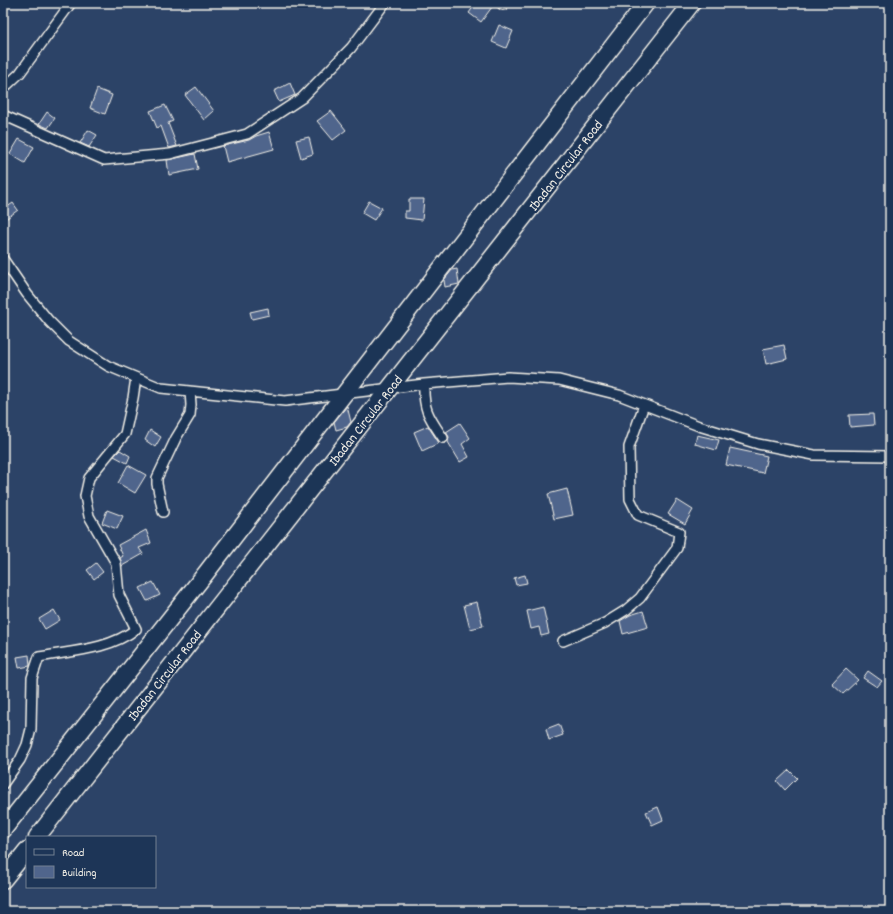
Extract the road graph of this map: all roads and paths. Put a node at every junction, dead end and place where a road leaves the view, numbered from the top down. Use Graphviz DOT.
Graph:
graph roads {
  1 [pos="71,3"];
  2 [pos="385,3"];
  3 [pos="646,3"];
  4 [pos="692,3"];
  5 [pos="3,89"];
  6 [pos="3,115"];
  7 [pos="3,259"];
  8 [pos="136,378"];
  9 [pos="424,384"];
  10 [pos="190,391"];
  11 [pos="644,404"];
  12 [pos="443,438"];
  13 [pos="890,456"];
  14 [pos="163,512"];
  15 [pos="563,640"];
  16 [pos="3,784"];
  17 [pos="3,830"];
  18 [pos="38,836"];
  19 [pos="26,851"];
  20 [pos="3,880"];
  1 -- 5 [label="street"];
  2 -- 6 [label="street"];
  3 -- 17 [label="highway"];
  4 -- 18 [label="highway, Ibadan Circular Road"];
  7 -- 8 [label="street"];
  8 -- 10 [label="street"];
  8 -- 16 [label="street"];
  9 -- 10 [label="street"];
  9 -- 11 [label="street"];
  9 -- 12 [label="street"];
  10 -- 14 [label="street"];
  11 -- 13 [label="street"];
  11 -- 15 [label="street"];
  19 -- 20 [label="highway"];
}
